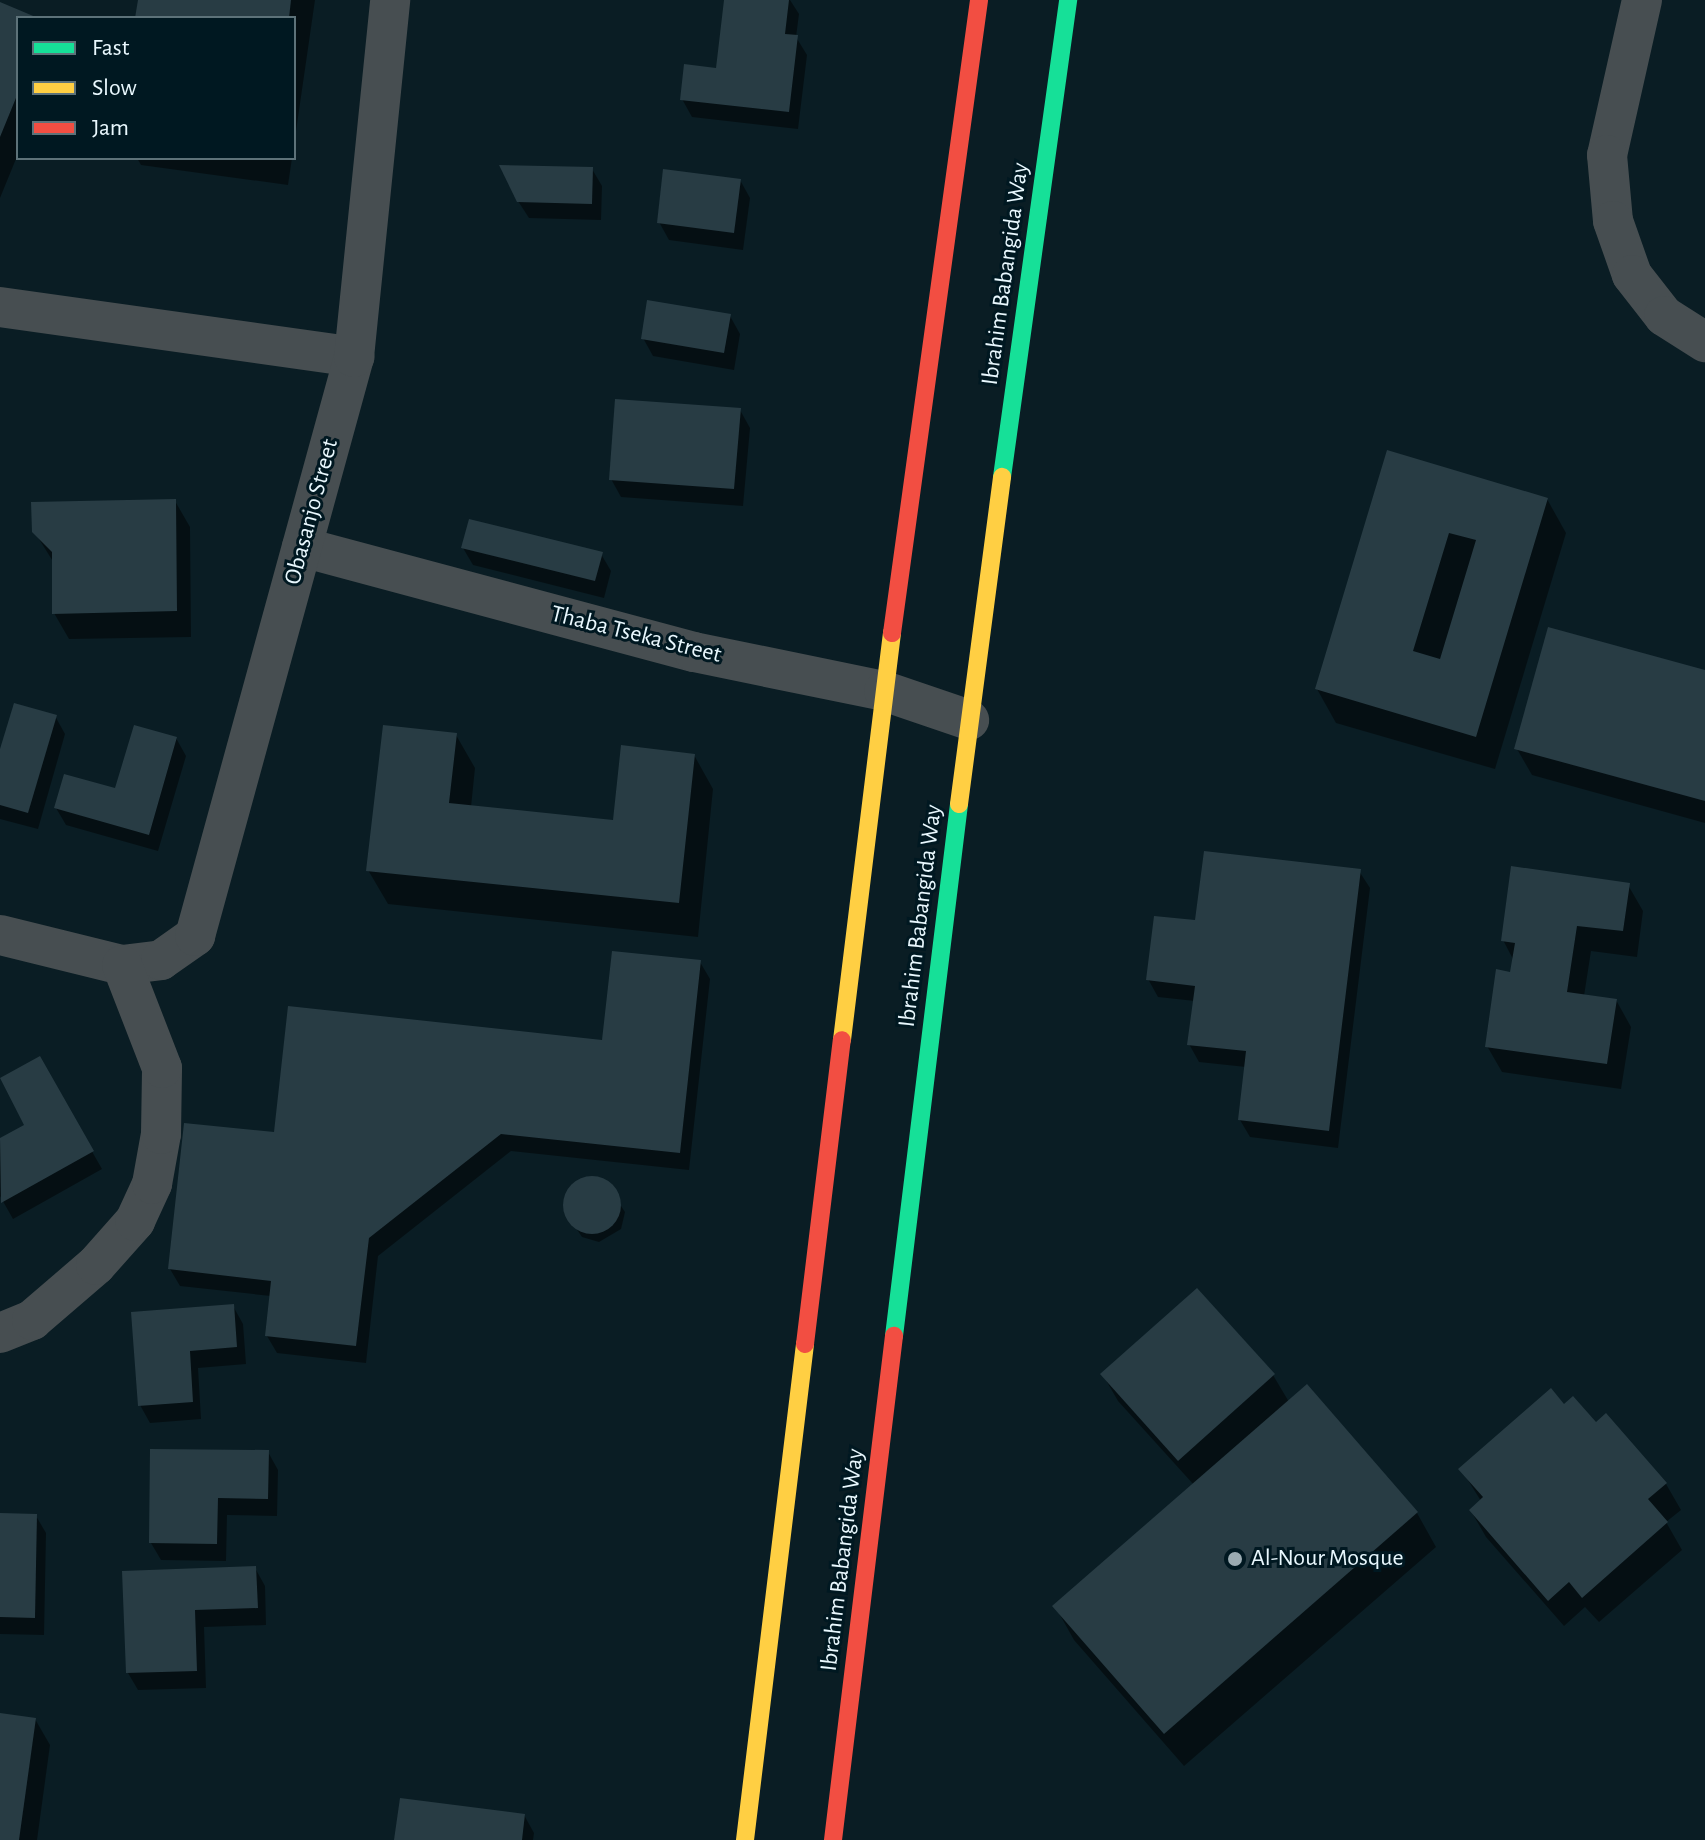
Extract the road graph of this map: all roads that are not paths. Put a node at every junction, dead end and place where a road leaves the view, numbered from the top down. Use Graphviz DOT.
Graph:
graph roads {
  1 [pos="390,0"];
  2 [pos="979,0"];
  3 [pos="1068,0"];
  4 [pos="1642,0"];
  5 [pos="0,307"];
  6 [pos="1705,342"];
  7 [pos="354,357"];
  8 [pos="302,547"];
  9 [pos="884,691"];
  10 [pos="969,720"];
  11 [pos="0,935"];
  12 [pos="122,965"];
  13 [pos="0,1333"];
  14 [pos="745,1840"];
  15 [pos="833,1840"];
  1 -- 7 [label="street, Obasanjo Street"];
  2 -- 9 [label="main road"];
  3 -- 10 [label="main road, Ibrahim Babangida Way"];
  4 -- 6 [label="street"];
  5 -- 7 [label="street"];
  7 -- 8 [label="street, Obasanjo Street"];
  8 -- 9 [label="street, Thaba Tseka Street"];
  8 -- 12 [label="street, Obasanjo Street"];
  9 -- 10 [label="street, Thaba Tseka Street"];
  9 -- 14 [label="main road"];
  10 -- 15 [label="main road, Ibrahim Babangida Way"];
  11 -- 12 [label="street, Obasanjo Street"];
  12 -- 13 [label="street"];
}
